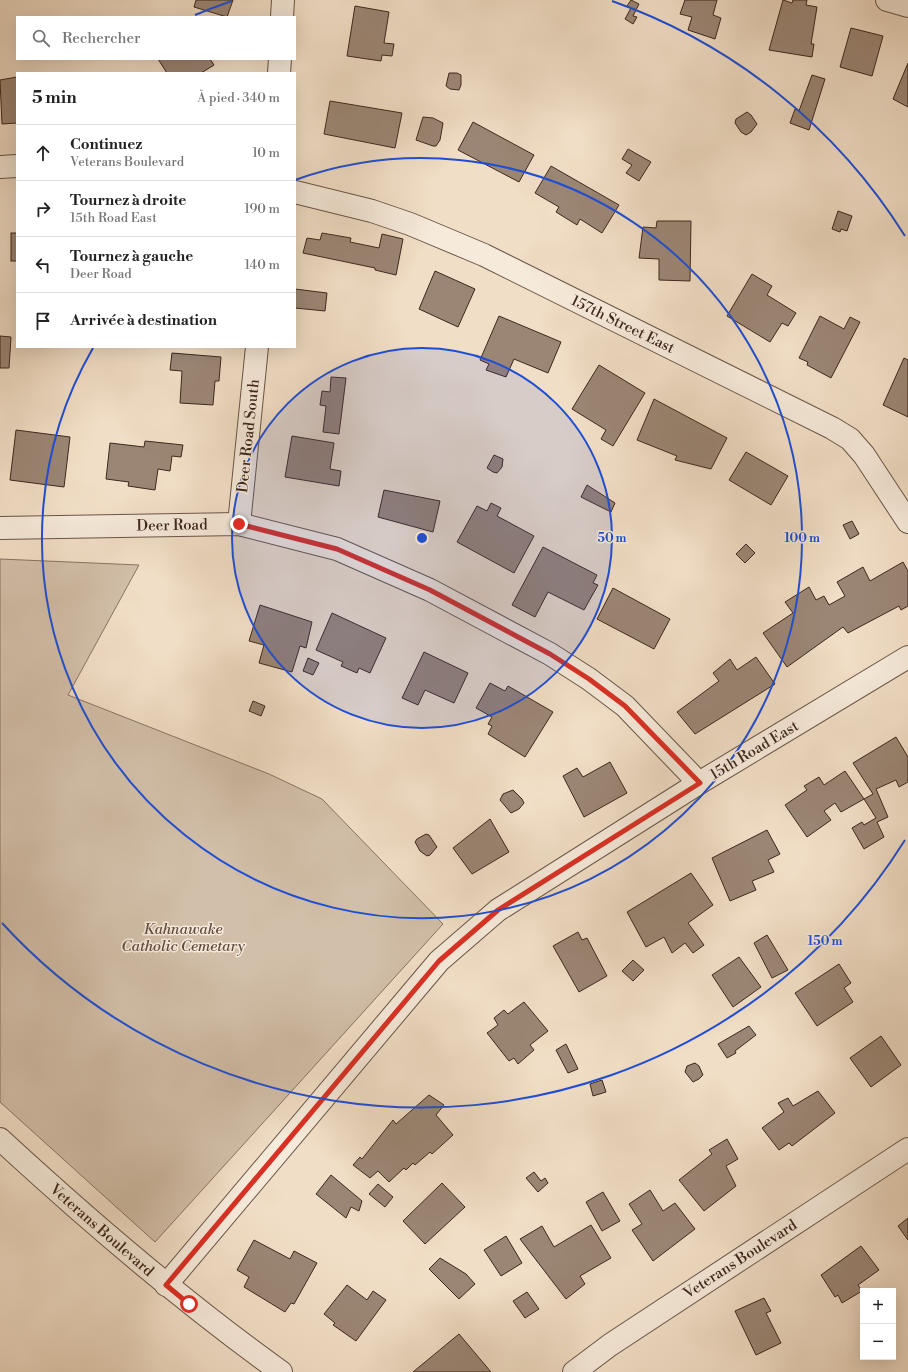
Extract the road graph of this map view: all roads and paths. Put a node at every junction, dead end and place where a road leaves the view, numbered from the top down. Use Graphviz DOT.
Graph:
graph roads {
  1 [pos="283,0"];
  2 [pos="887,0"];
  3 [pos="908,6"];
  4 [pos="282,16"];
  5 [pos="280,60"];
  6 [pos="279,72"];
  7 [pos="16,166"];
  8 [pos="0,167"];
  9 [pos="296,192"];
  10 [pos="257,348"];
  11 [pos="908,522"];
  12 [pos="239,524"];
  13 [pos="0,528"];
  14 [pos="908,658"];
  15 [pos="700,783"];
  16 [pos="0,1140"];
  17 [pos="908,1149"];
  18 [pos="166,1285"];
  19 [pos="583,1369"];
  20 [pos="281,1372"];
  1 -- 4 [label="street"];
  2 -- 3 [label="street"];
  5 -- 6 [label="street"];
  7 -- 8 [label="street"];
  9 -- 11 [label="street, 157th Street East"];
  10 -- 12 [label="street, Deer Road South"];
  12 -- 13 [label="street, Deer Road"];
  12 -- 15 [label="street, Deer Road"];
  14 -- 15 [label="street, 15th Road East"];
  15 -- 18 [label="street, 15th Road East"];
  16 -- 18 [label="street, Veterans Boulevard"];
  17 -- 19 [label="street, Veterans Boulevard"];
  18 -- 20 [label="street, Veterans Boulevard"];
}
